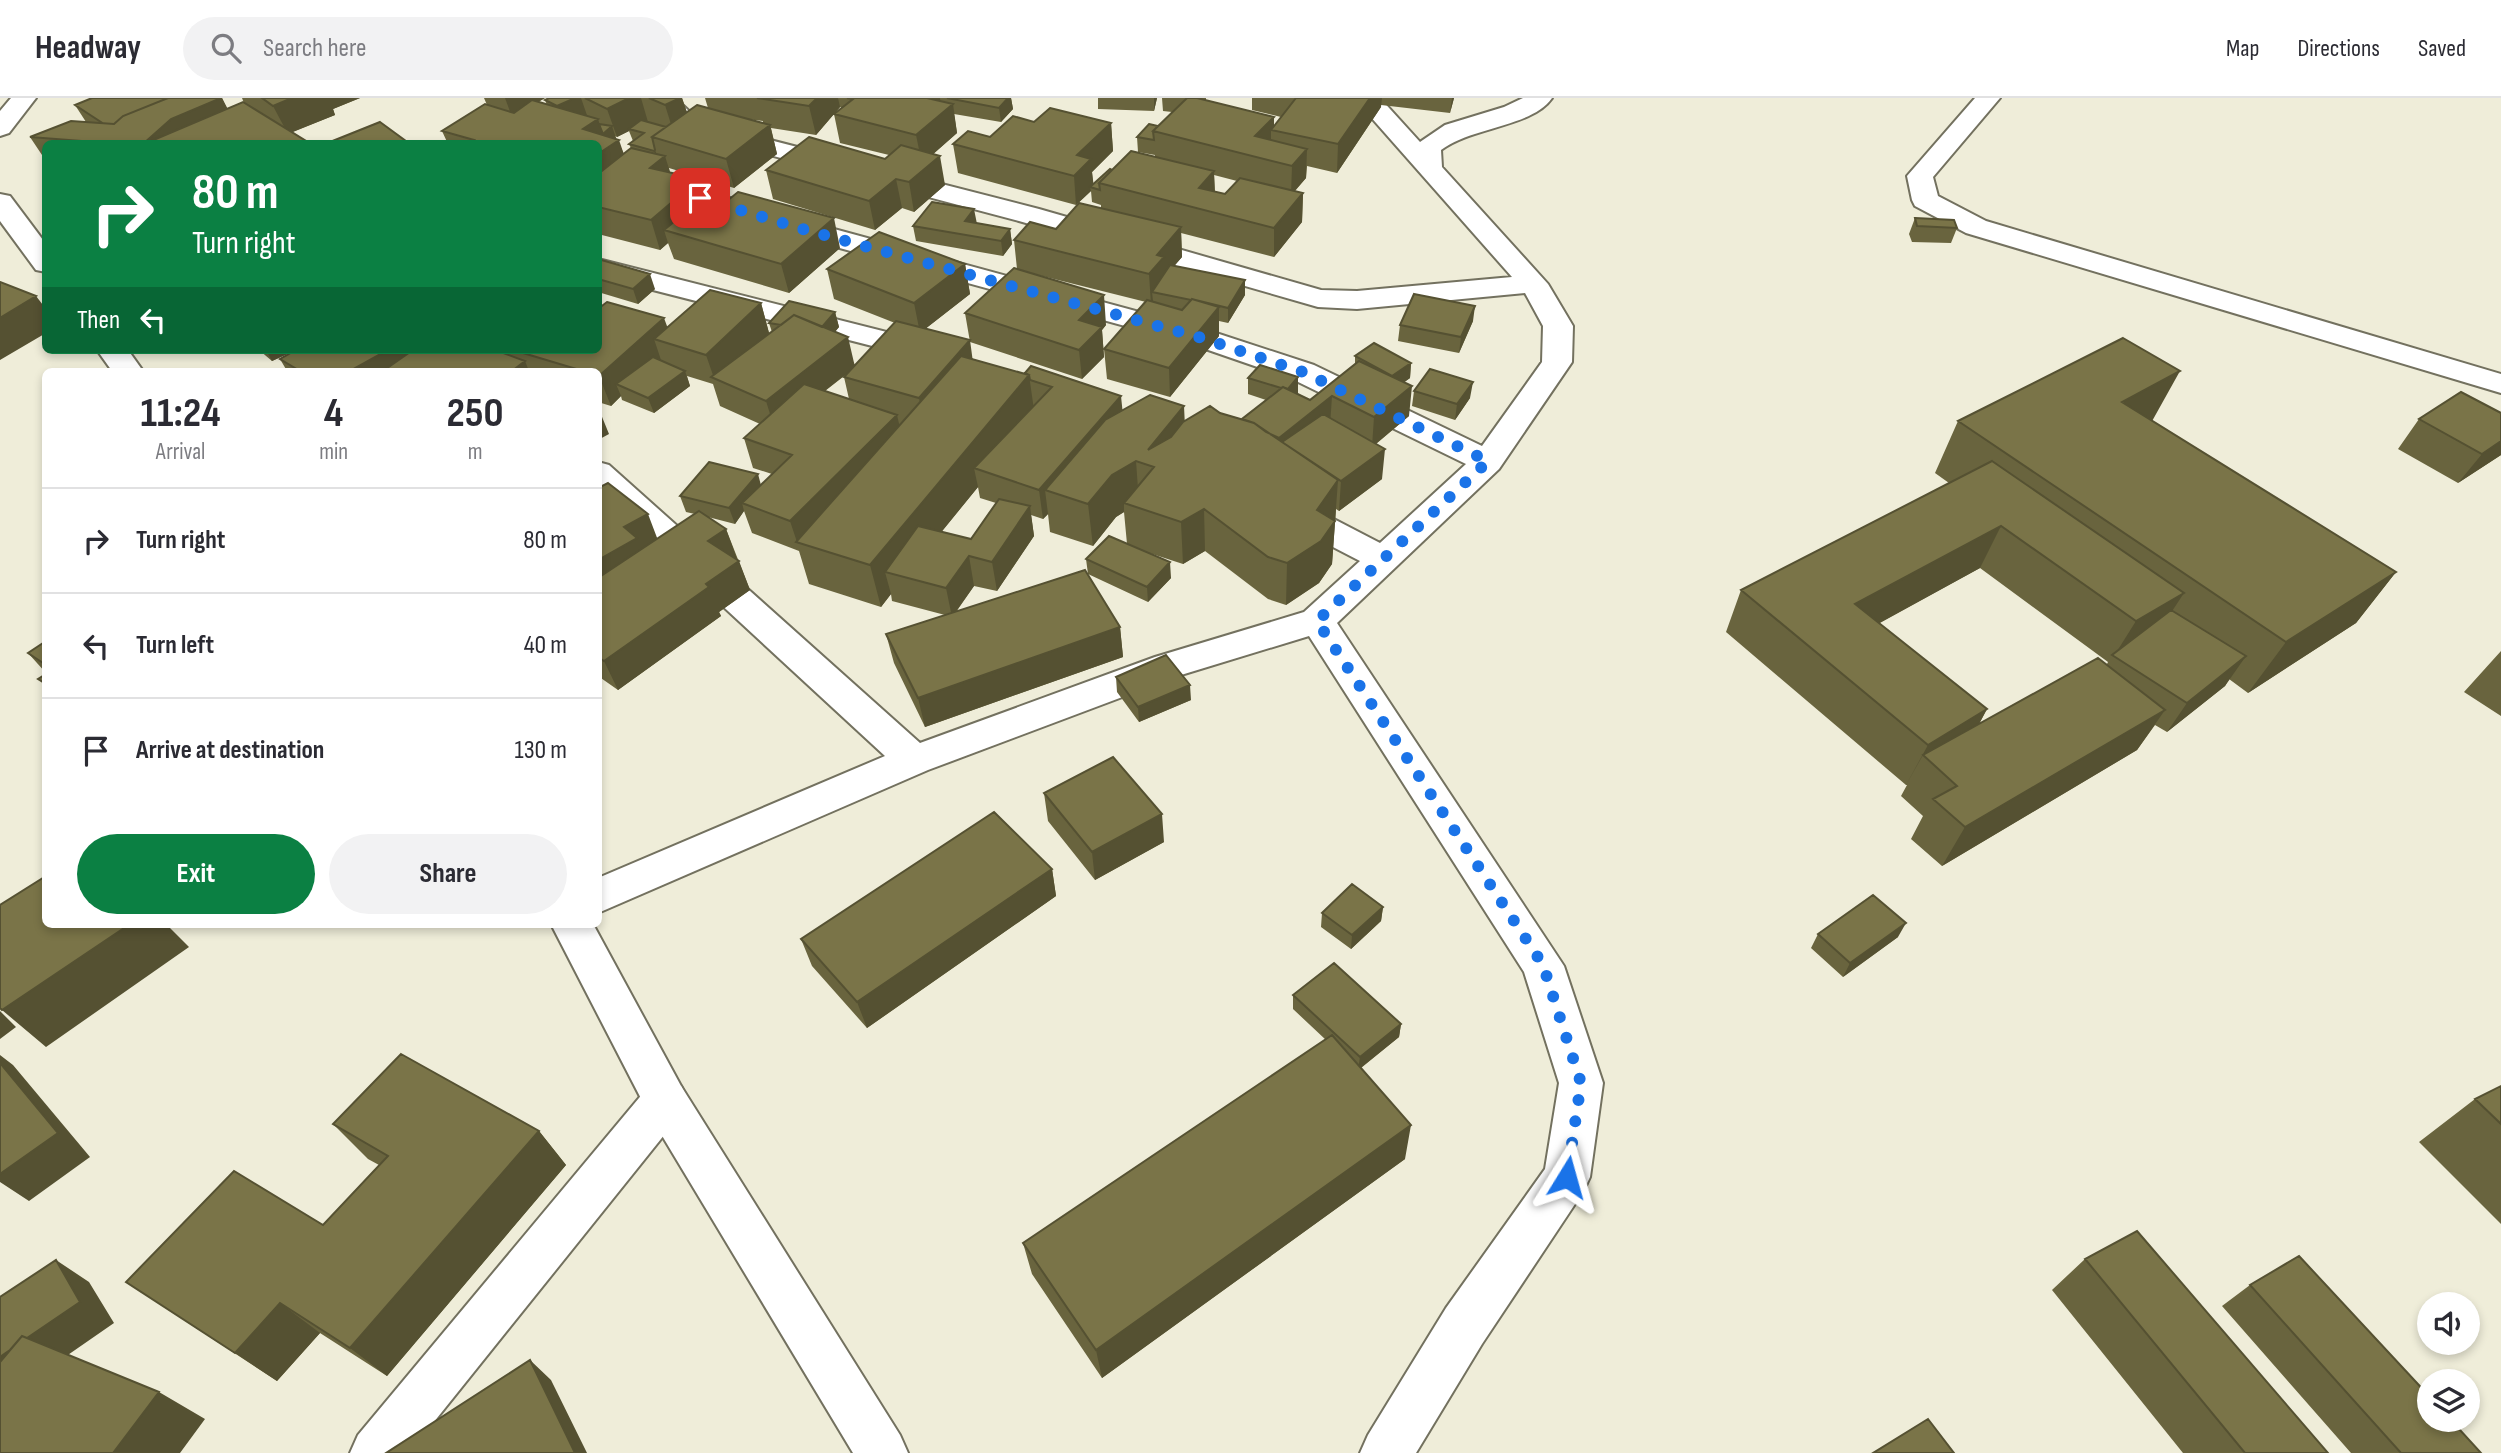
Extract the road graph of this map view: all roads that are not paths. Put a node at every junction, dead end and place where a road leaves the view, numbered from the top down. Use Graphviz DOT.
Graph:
graph roads {
  1 [pos="24,98"];
  2 [pos="663,98"];
  3 [pos="1366,98"];
  4 [pos="1540,98"];
  5 [pos="1988,98"];
  6 [pos="0,128"];
  7 [pos="602,167"];
  8 [pos="1429,168"];
  9 [pos="0,202"];
  10 [pos="42,259"];
  11 [pos="602,268"];
  12 [pos="1534,284"];
  13 [pos="114,354"];
  14 [pos="953,358"];
  15 [pos="126,368"];
  16 [pos="2501,384"];
  17 [pos="1488,461"];
  18 [pos="602,476"];
  19 [pos="1260,494"];
  20 [pos="1383,559"];
  21 [pos="1317,621"];
  22 [pos="914,760"];
  23 [pos="602,894"];
  24 [pos="574,928"];
  25 [pos="665,1100"];
  26 [pos="376,1453"];
  27 [pos="882,1453"];
  28 [pos="1386,1453"];
  1 -- 6 [label="street"];
  2 -- 12 [label="street"];
  3 -- 8 [label="street"];
  4 -- 8 [label="street"];
  5 -- 16 [label="street"];
  7 -- 17 [label="street"];
  8 -- 12 [label="street"];
  9 -- 10 [label="street"];
  11 -- 14 [label="street"];
  12 -- 17 [label="street"];
  13 -- 15 [label="street"];
  17 -- 20 [label="street"];
  18 -- 22 [label="street"];
  19 -- 20 [label="street"];
  20 -- 21 [label="street"];
  21 -- 22 [label="street"];
  21 -- 28 [label="street"];
  22 -- 23 [label="street"];
  24 -- 25 [label="street"];
  25 -- 26 [label="street"];
  25 -- 27 [label="street"];
}
